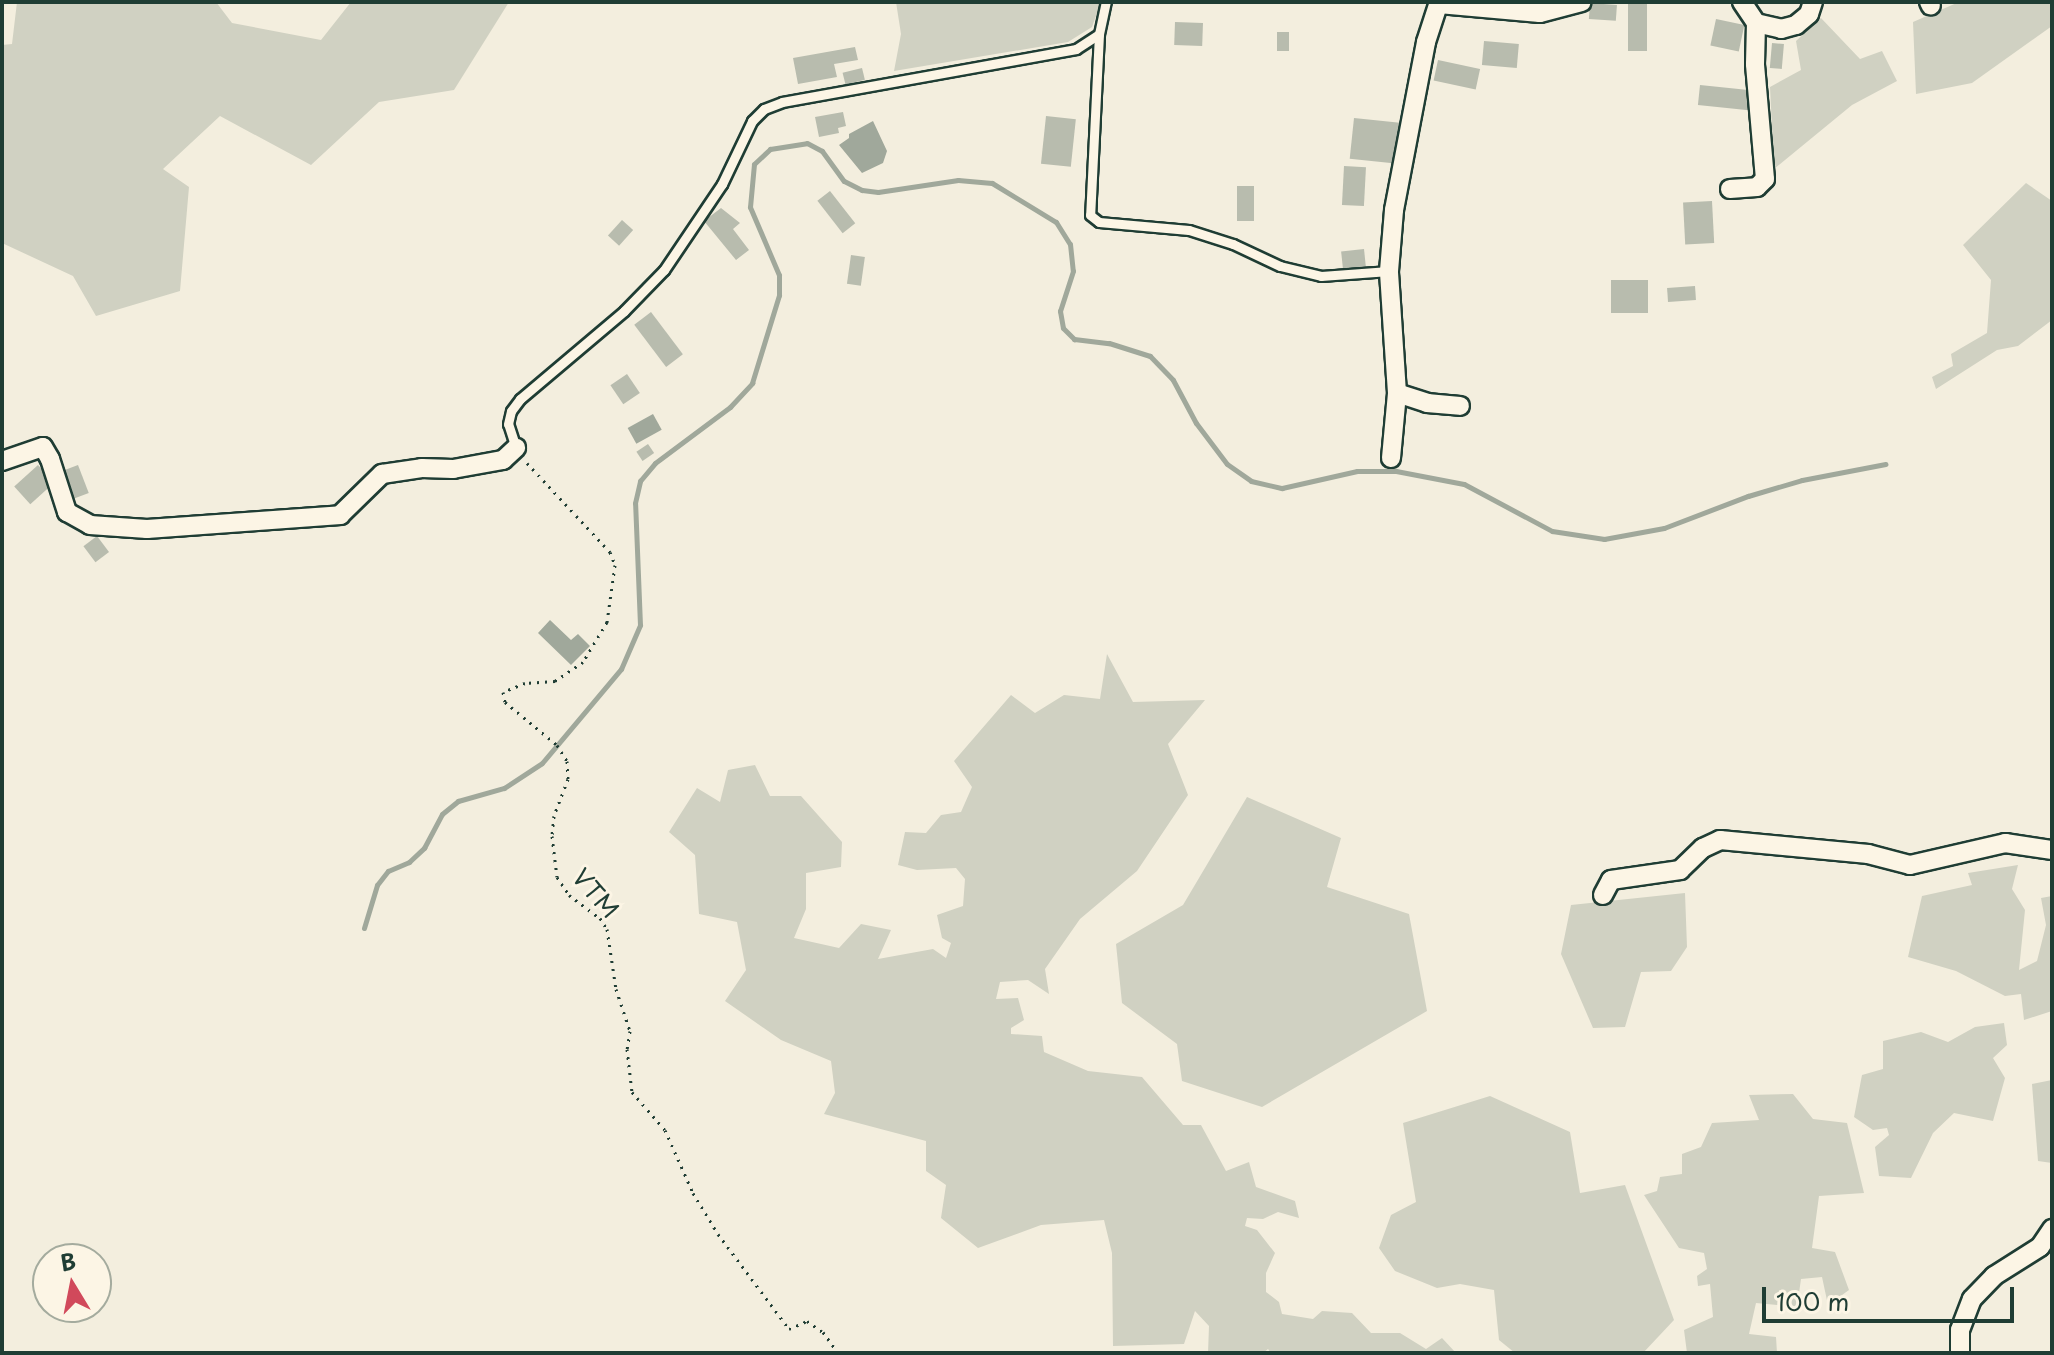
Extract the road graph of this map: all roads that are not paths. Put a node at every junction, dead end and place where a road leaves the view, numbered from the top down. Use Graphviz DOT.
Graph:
graph roads {
  1 [pos="1106,2"];
  2 [pos="1582,2"];
  3 [pos="1742,2"];
  4 [pos="1813,2"];
  5 [pos="1439,3"];
  6 [pos="1756,23"];
  7 [pos="1099,34"];
  8 [pos="1730,189"];
  9 [pos="1389,271"];
  10 [pos="1397,393"];
  11 [pos="1460,406"];
  12 [pos="516,448"];
  13 [pos="1391,458"];
  14 [pos="2,461"];
  15 [pos="2052,850"];
  16 [pos="1603,895"];
  17 [pos="2052,1229"];
  18 [pos="1960,1353"];
  1 -- 7 [label="lane"];
  2 -- 5 [label="street"];
  3 -- 6 [label="street"];
  4 -- 6 [label="street"];
  5 -- 9 [label="street"];
  6 -- 8 [label="street"];
  7 -- 9 [label="lane"];
  7 -- 12 [label="lane"];
  9 -- 10 [label="street"];
  10 -- 11 [label="street"];
  10 -- 13 [label="street"];
  12 -- 14 [label="street"];
  15 -- 16 [label="street"];
  17 -- 18 [label="street"];
}
